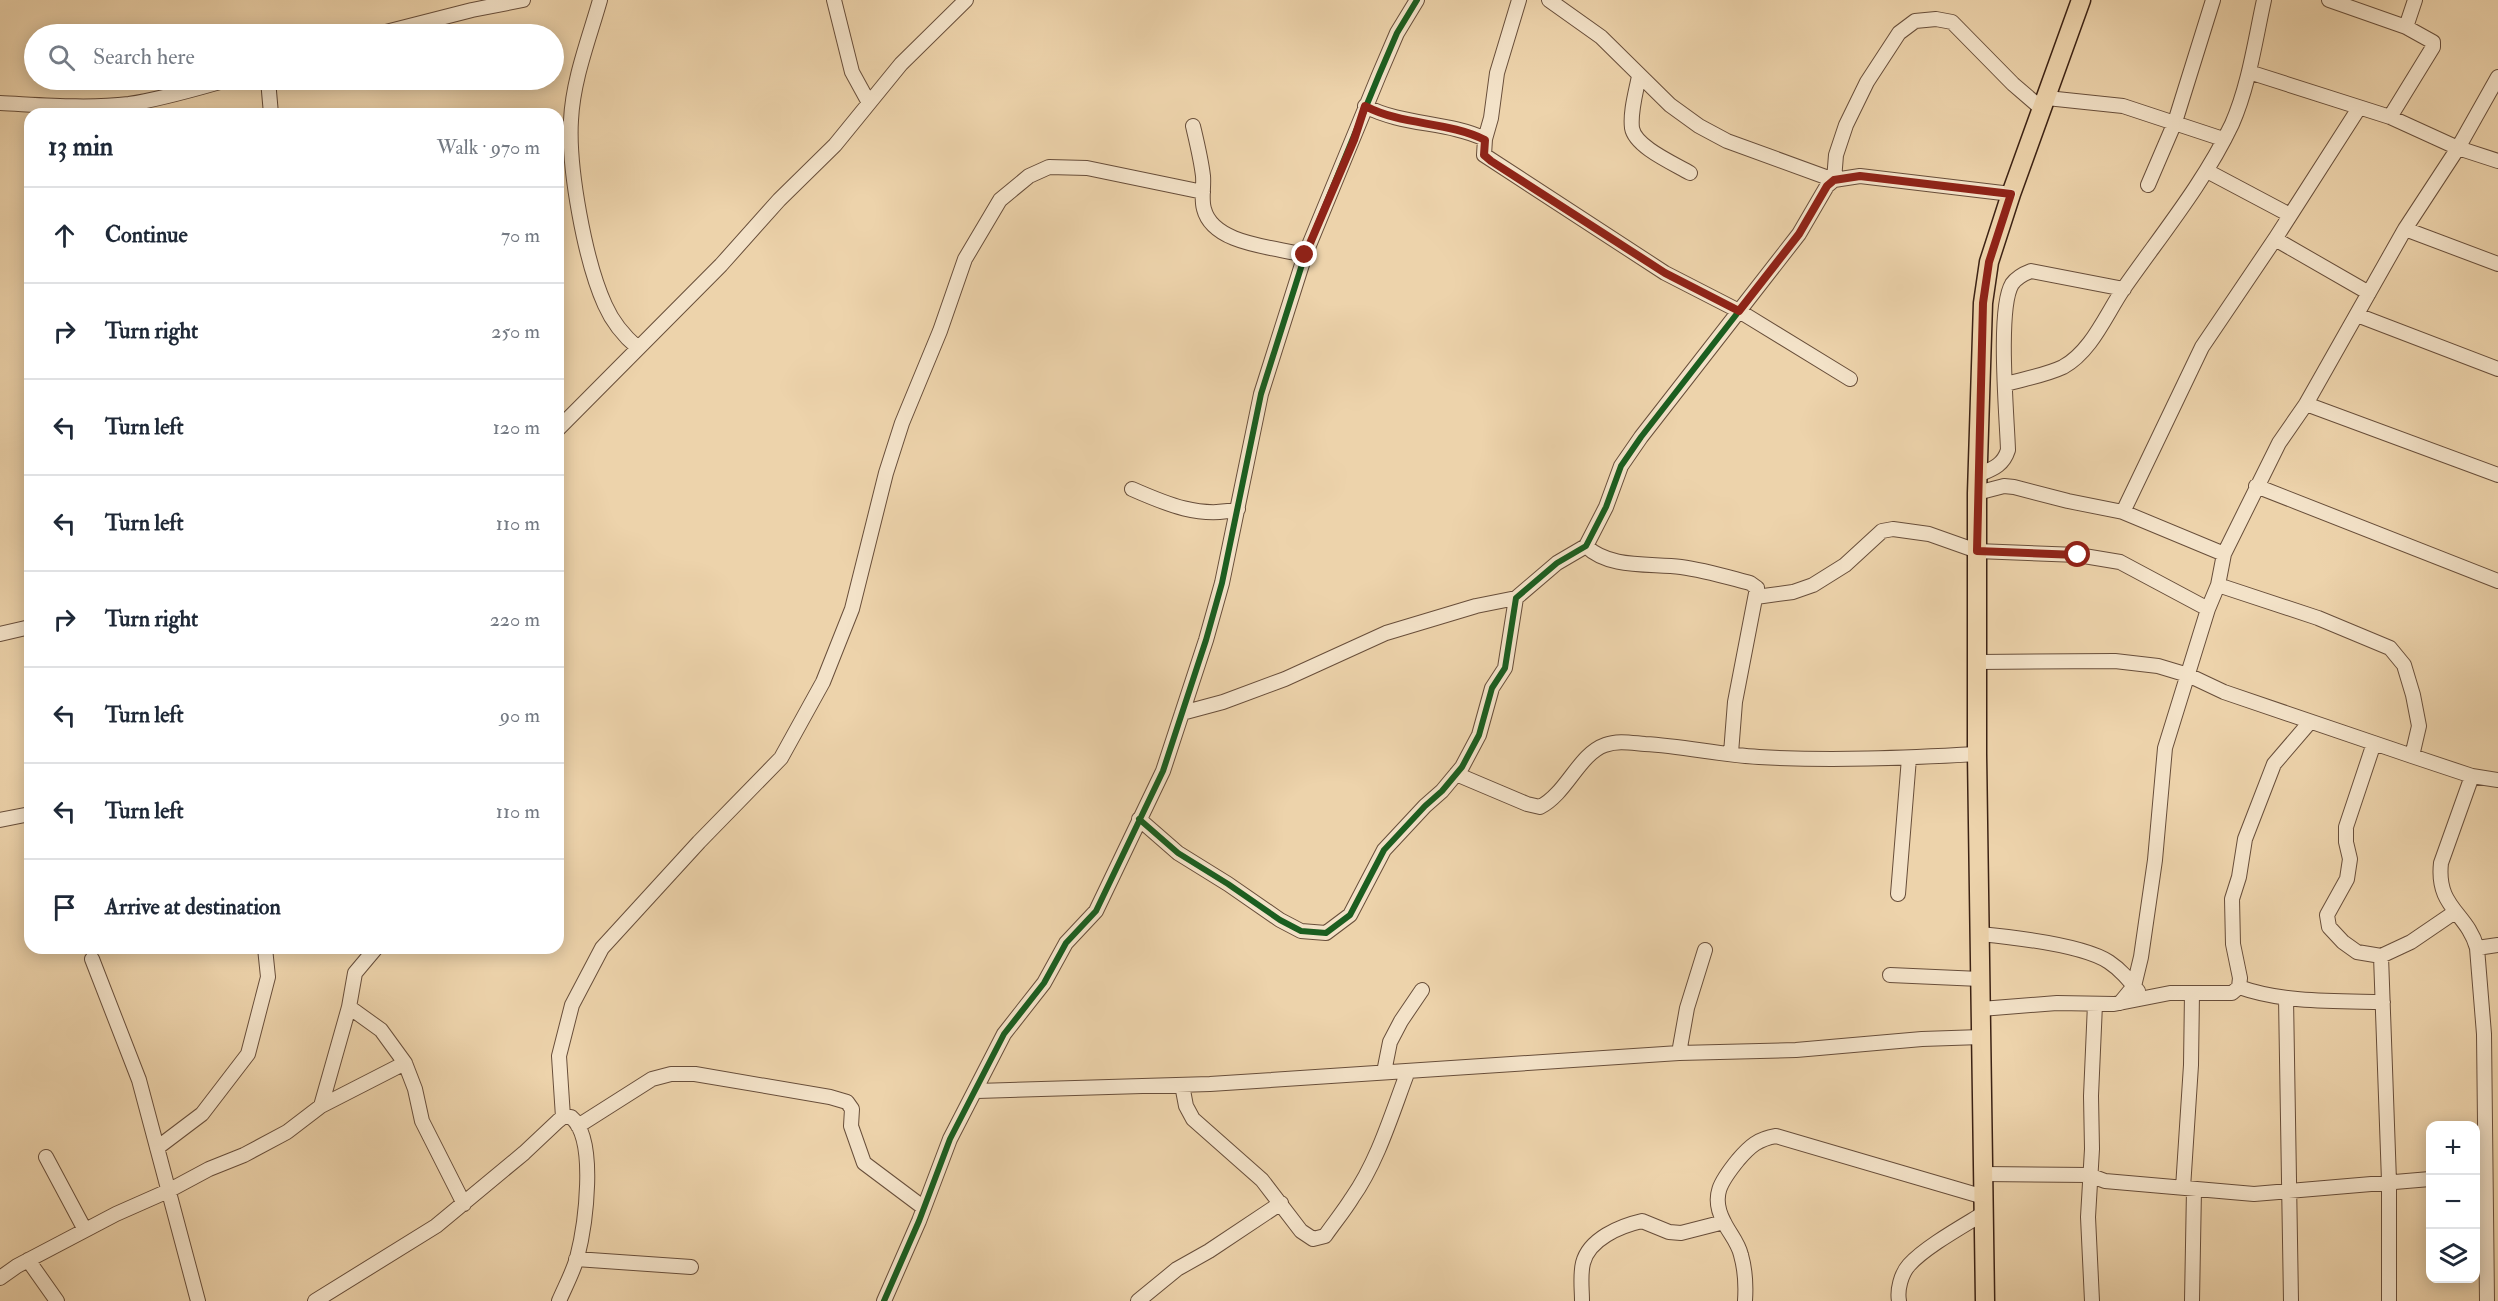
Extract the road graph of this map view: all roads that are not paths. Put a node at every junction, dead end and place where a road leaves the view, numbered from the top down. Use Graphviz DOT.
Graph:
graph roads {
  1 [pos="523,0"];
  2 [pos="600,0"];
  3 [pos="834,0"];
  4 [pos="1417,0"];
  5 [pos="1519,0"];
  6 [pos="1549,0"];
  7 [pos="2081,0"];
  8 [pos="2213,0"];
  9 [pos="2264,0"];
  10 [pos="2329,0"];
  11 [pos="2415,0"];
  12 [pos="964,1"];
  13 [pos="417,24"];
  14 [pos="2406,27"];
  15 [pos="2249,72"];
  16 [pos="1639,76"];
  17 [pos="2498,77"];
  18 [pos="186,90"];
  19 [pos="269,90"];
  20 [pos="0,103"];
  21 [pos="870,103"];
  22 [pos="2044,104"];
  23 [pos="1365,106"];
  24 [pos="270,108"];
  25 [pos="2359,108"];
  26 [pos="2390,117"];
  27 [pos="2175,122"];
  28 [pos="1193,126"];
  29 [pos="2223,139"];
  30 [pos="1485,140"];
  31 [pos="2457,148"];
  32 [pos="2498,161"];
  33 [pos="2206,171"];
  34 [pos="1690,172"];
  35 [pos="1834,180"];
  36 [pos="2148,185"];
  37 [pos="1203,192"];
  38 [pos="2011,194"];
  39 [pos="2290,215"];
  40 [pos="2405,229"];
  41 [pos="2275,239"];
  42 [pos="1305,255"];
  43 [pos="2498,264"];
  44 [pos="2124,289"];
  45 [pos="2369,293"];
  46 [pos="1739,311"];
  47 [pos="2357,315"];
  48 [pos="638,348"];
  49 [pos="2498,369"];
  50 [pos="1850,379"];
  51 [pos="2006,384"];
  52 [pos="2306,404"];
  53 [pos="564,423"];
  54 [pos="2498,475"];
  55 [pos="1978,484"];
  56 [pos="2256,486"];
  57 [pos="1132,489"];
  58 [pos="1238,509"];
  59 [pos="2123,512"];
  60 [pos="1586,546"];
  61 [pos="1977,551"];
  62 [pos="2224,554"];
  63 [pos="2498,581"];
  64 [pos="2218,585"];
  65 [pos="1756,597"];
  66 [pos="1516,598"];
  67 [pos="2208,609"];
  68 [pos="24,628"];
  69 [pos="0,634"];
  70 [pos="1978,662"];
  71 [pos="2188,675"];
  72 [pos="1182,713"];
  73 [pos="2310,722"];
  74 [pos="2374,743"];
  75 [pos="1731,753"];
  76 [pos="1977,754"];
  77 [pos="2412,756"];
  78 [pos="1910,758"];
  79 [pos="1456,774"];
  80 [pos="2472,776"];
  81 [pos="2498,780"];
  82 [pos="24,815"];
  83 [pos="1139,819"];
  84 [pos="0,820"];
  85 [pos="1898,894"];
  86 [pos="2455,912"];
  87 [pos="1980,934"];
  88 [pos="2498,945"];
  89 [pos="2477,948"];
  90 [pos="1705,950"];
  91 [pos="266,954"];
  92 [pos="371,954"];
  93 [pos="2381,956"];
  94 [pos="92,960"];
  95 [pos="1890,975"];
  96 [pos="1980,980"];
  97 [pos="2133,986"];
  98 [pos="2239,987"];
  99 [pos="1422,990"];
  100 [pos="2192,993"];
  101 [pos="2143,998"];
  102 [pos="2286,998"];
  103 [pos="2383,1002"];
  104 [pos="2120,1003"];
  105 [pos="2095,1004"];
  106 [pos="349,1007"];
  107 [pos="1981,1009"];
  108 [pos="1981,1037"];
  109 [pos="1679,1053"];
  110 [pos="405,1063"];
  111 [pos="1408,1071"];
  112 [pos="1384,1072"];
  113 [pos="1182,1085"];
  114 [pos="977,1090"];
  115 [pos="321,1106"];
  116 [pos="563,1117"];
  117 [pos="578,1126"];
  118 [pos="157,1148"];
  119 [pos="46,1157"];
  120 [pos="1983,1174"];
  121 [pos="2089,1175"];
  122 [pos="2426,1179"];
  123 [pos="2486,1179"];
  124 [pos="2389,1181"];
  125 [pos="2189,1189"];
  126 [pos="2290,1190"];
  127 [pos="168,1191"];
  128 [pos="1281,1203"];
  129 [pos="464,1204"];
  130 [pos="1984,1205"];
  131 [pos="924,1208"];
  132 [pos="1724,1222"];
  133 [pos="85,1230"];
  134 [pos="576,1259"];
  135 [pos="28,1260"];
  136 [pos="691,1267"];
  137 [pos="0,1278"];
  138 [pos="57,1301"];
  139 [pos="198,1301"];
  140 [pos="315,1301"];
  141 [pos="559,1301"];
  142 [pos="884,1301"];
  143 [pos="1138,1301"];
  144 [pos="1582,1301"];
  145 [pos="1745,1301"];
  146 [pos="1899,1301"];
  147 [pos="1985,1301"];
  148 [pos="2092,1301"];
  149 [pos="2192,1301"];
  150 [pos="2291,1301"];
  151 [pos="2388,1301"];
  152 [pos="2487,1301"];
  1 -- 13 [label="street"];
  2 -- 48 [label="street"];
  3 -- 21 [label="street"];
  4 -- 23 [label="street"];
  5 -- 30 [label="street"];
  6 -- 16 [label="street"];
  7 -- 22 [label="main road"];
  8 -- 27 [label="street"];
  9 -- 15 [label="street"];
  10 -- 14 [label="street"];
  11 -- 14 [label="street"];
  12 -- 21 [label="street"];
  14 -- 26 [label="street"];
  15 -- 25 [label="street"];
  15 -- 29 [label="street"];
  16 -- 34 [label="street"];
  16 -- 35 [label="street"];
  17 -- 31 [label="street"];
  18 -- 20 [label="street"];
  19 -- 24 [label="street"];
  21 -- 48 [label="street"];
  22 -- 27 [label="street"];
  22 -- 35 [label="street"];
  22 -- 38 [label="main road"];
  23 -- 30 [label="street"];
  23 -- 42 [label="street"];
  25 -- 26 [label="street"];
  25 -- 39 [label="street"];
  26 -- 31 [label="street"];
  27 -- 29 [label="street"];
  27 -- 36 [label="street"];
  28 -- 37 [label="street"];
  29 -- 33 [label="street"];
  30 -- 46 [label="street"];
  31 -- 32 [label="street"];
  31 -- 40 [label="street"];
  33 -- 39 [label="street"];
  33 -- 44 [label="street"];
  35 -- 38 [label="street"];
  35 -- 46 [label="street"];
  37 -- 42 [label="street"];
  37 -- 116 [label="street"];
  38 -- 55 [label="main road"];
  39 -- 41 [label="street"];
  40 -- 43 [label="street"];
  40 -- 45 [label="street"];
  41 -- 45 [label="street"];
  41 -- 59 [label="street"];
  42 -- 58 [label="street"];
  44 -- 51 [label="street"];
  44 -- 51 [label="street"];
  45 -- 47 [label="street"];
  46 -- 50 [label="street"];
  46 -- 60 [label="street"];
  47 -- 49 [label="street"];
  47 -- 52 [label="street"];
  48 -- 53 [label="street"];
  51 -- 55 [label="street"];
  52 -- 54 [label="street"];
  52 -- 56 [label="street"];
  55 -- 59 [label="street"];
  55 -- 61 [label="main road"];
  56 -- 62 [label="street"];
  56 -- 63 [label="street"];
  57 -- 58 [label="street"];
  58 -- 72 [label="street"];
  59 -- 62 [label="street"];
  60 -- 65 [label="street"];
  60 -- 66 [label="street"];
  61 -- 65 [label="street"];
  61 -- 67 [label="street"];
  61 -- 70 [label="main road"];
  62 -- 64 [label="street"];
  64 -- 67 [label="street"];
  64 -- 77 [label="street"];
  65 -- 75 [label="street"];
  66 -- 72 [label="street"];
  66 -- 79 [label="street"];
  67 -- 71 [label="street"];
  68 -- 69 [label="street"];
  70 -- 71 [label="street"];
  70 -- 76 [label="main road"];
  71 -- 73 [label="street"];
  71 -- 97 [label="street"];
  72 -- 83 [label="street"];
  73 -- 74 [label="street"];
  73 -- 98 [label="street"];
  74 -- 77 [label="street"];
  74 -- 93 [label="street"];
  75 -- 78 [label="street"];
  75 -- 79 [label="street"];
  76 -- 78 [label="street"];
  76 -- 87 [label="main road"];
  77 -- 80 [label="street"];
  78 -- 85 [label="street"];
  79 -- 83 [label="street"];
  80 -- 81 [label="street"];
  80 -- 86 [label="street"];
  82 -- 84 [label="street"];
  83 -- 114 [label="street"];
  86 -- 89 [label="street"];
  86 -- 93 [label="street"];
  87 -- 96 [label="main road"];
  87 -- 97 [label="street"];
  88 -- 89 [label="street"];
  89 -- 123 [label="street"];
  90 -- 109 [label="street"];
  91 -- 118 [label="street"];
  92 -- 106 [label="street"];
  93 -- 103 [label="street"];
  94 -- 118 [label="street"];
  95 -- 96 [label="street"];
  96 -- 107 [label="main road"];
  97 -- 101 [label="street"];
  97 -- 104 [label="street"];
  98 -- 100 [label="street"];
  98 -- 102 [label="street"];
  99 -- 112 [label="street"];
  100 -- 101 [label="street"];
  100 -- 125 [label="street"];
  101 -- 104 [label="street"];
  102 -- 103 [label="street"];
  102 -- 126 [label="street"];
  103 -- 124 [label="street"];
  104 -- 105 [label="street"];
  105 -- 107 [label="street"];
  105 -- 121 [label="street"];
  106 -- 110 [label="street"];
  106 -- 115 [label="street"];
  107 -- 108 [label="main road"];
  108 -- 109 [label="street"];
  108 -- 120 [label="main road"];
  109 -- 111 [label="street"];
  110 -- 115 [label="street"];
  110 -- 129 [label="street"];
  111 -- 112 [label="street"];
  111 -- 128 [label="street"];
  112 -- 113 [label="street"];
  113 -- 114 [label="street"];
  113 -- 128 [label="street"];
  114 -- 131 [label="street"];
  115 -- 127 [label="street"];
  116 -- 117 [label="street"];
  116 -- 129 [label="street"];
  117 -- 131 [label="street"];
  117 -- 134 [label="street"];
  118 -- 127 [label="street"];
  119 -- 133 [label="street"];
  120 -- 121 [label="street"];
  120 -- 130 [label="main road"];
  121 -- 125 [label="street"];
  121 -- 148 [label="street"];
  122 -- 124 [label="street"];
  123 -- 152 [label="street"];
  124 -- 126 [label="street"];
  124 -- 151 [label="street"];
  125 -- 126 [label="street"];
  125 -- 149 [label="street"];
  126 -- 150 [label="street"];
  127 -- 133 [label="street"];
  127 -- 139 [label="street"];
  128 -- 143 [label="street"];
  129 -- 140 [label="street"];
  130 -- 132 [label="street"];
  130 -- 146 [label="street"];
  130 -- 147 [label="main road"];
  131 -- 142 [label="street"];
  132 -- 144 [label="street"];
  132 -- 145 [label="street"];
  133 -- 135 [label="street"];
  134 -- 136 [label="street"];
  134 -- 141 [label="street"];
  135 -- 137 [label="street"];
  135 -- 138 [label="street"];
}
